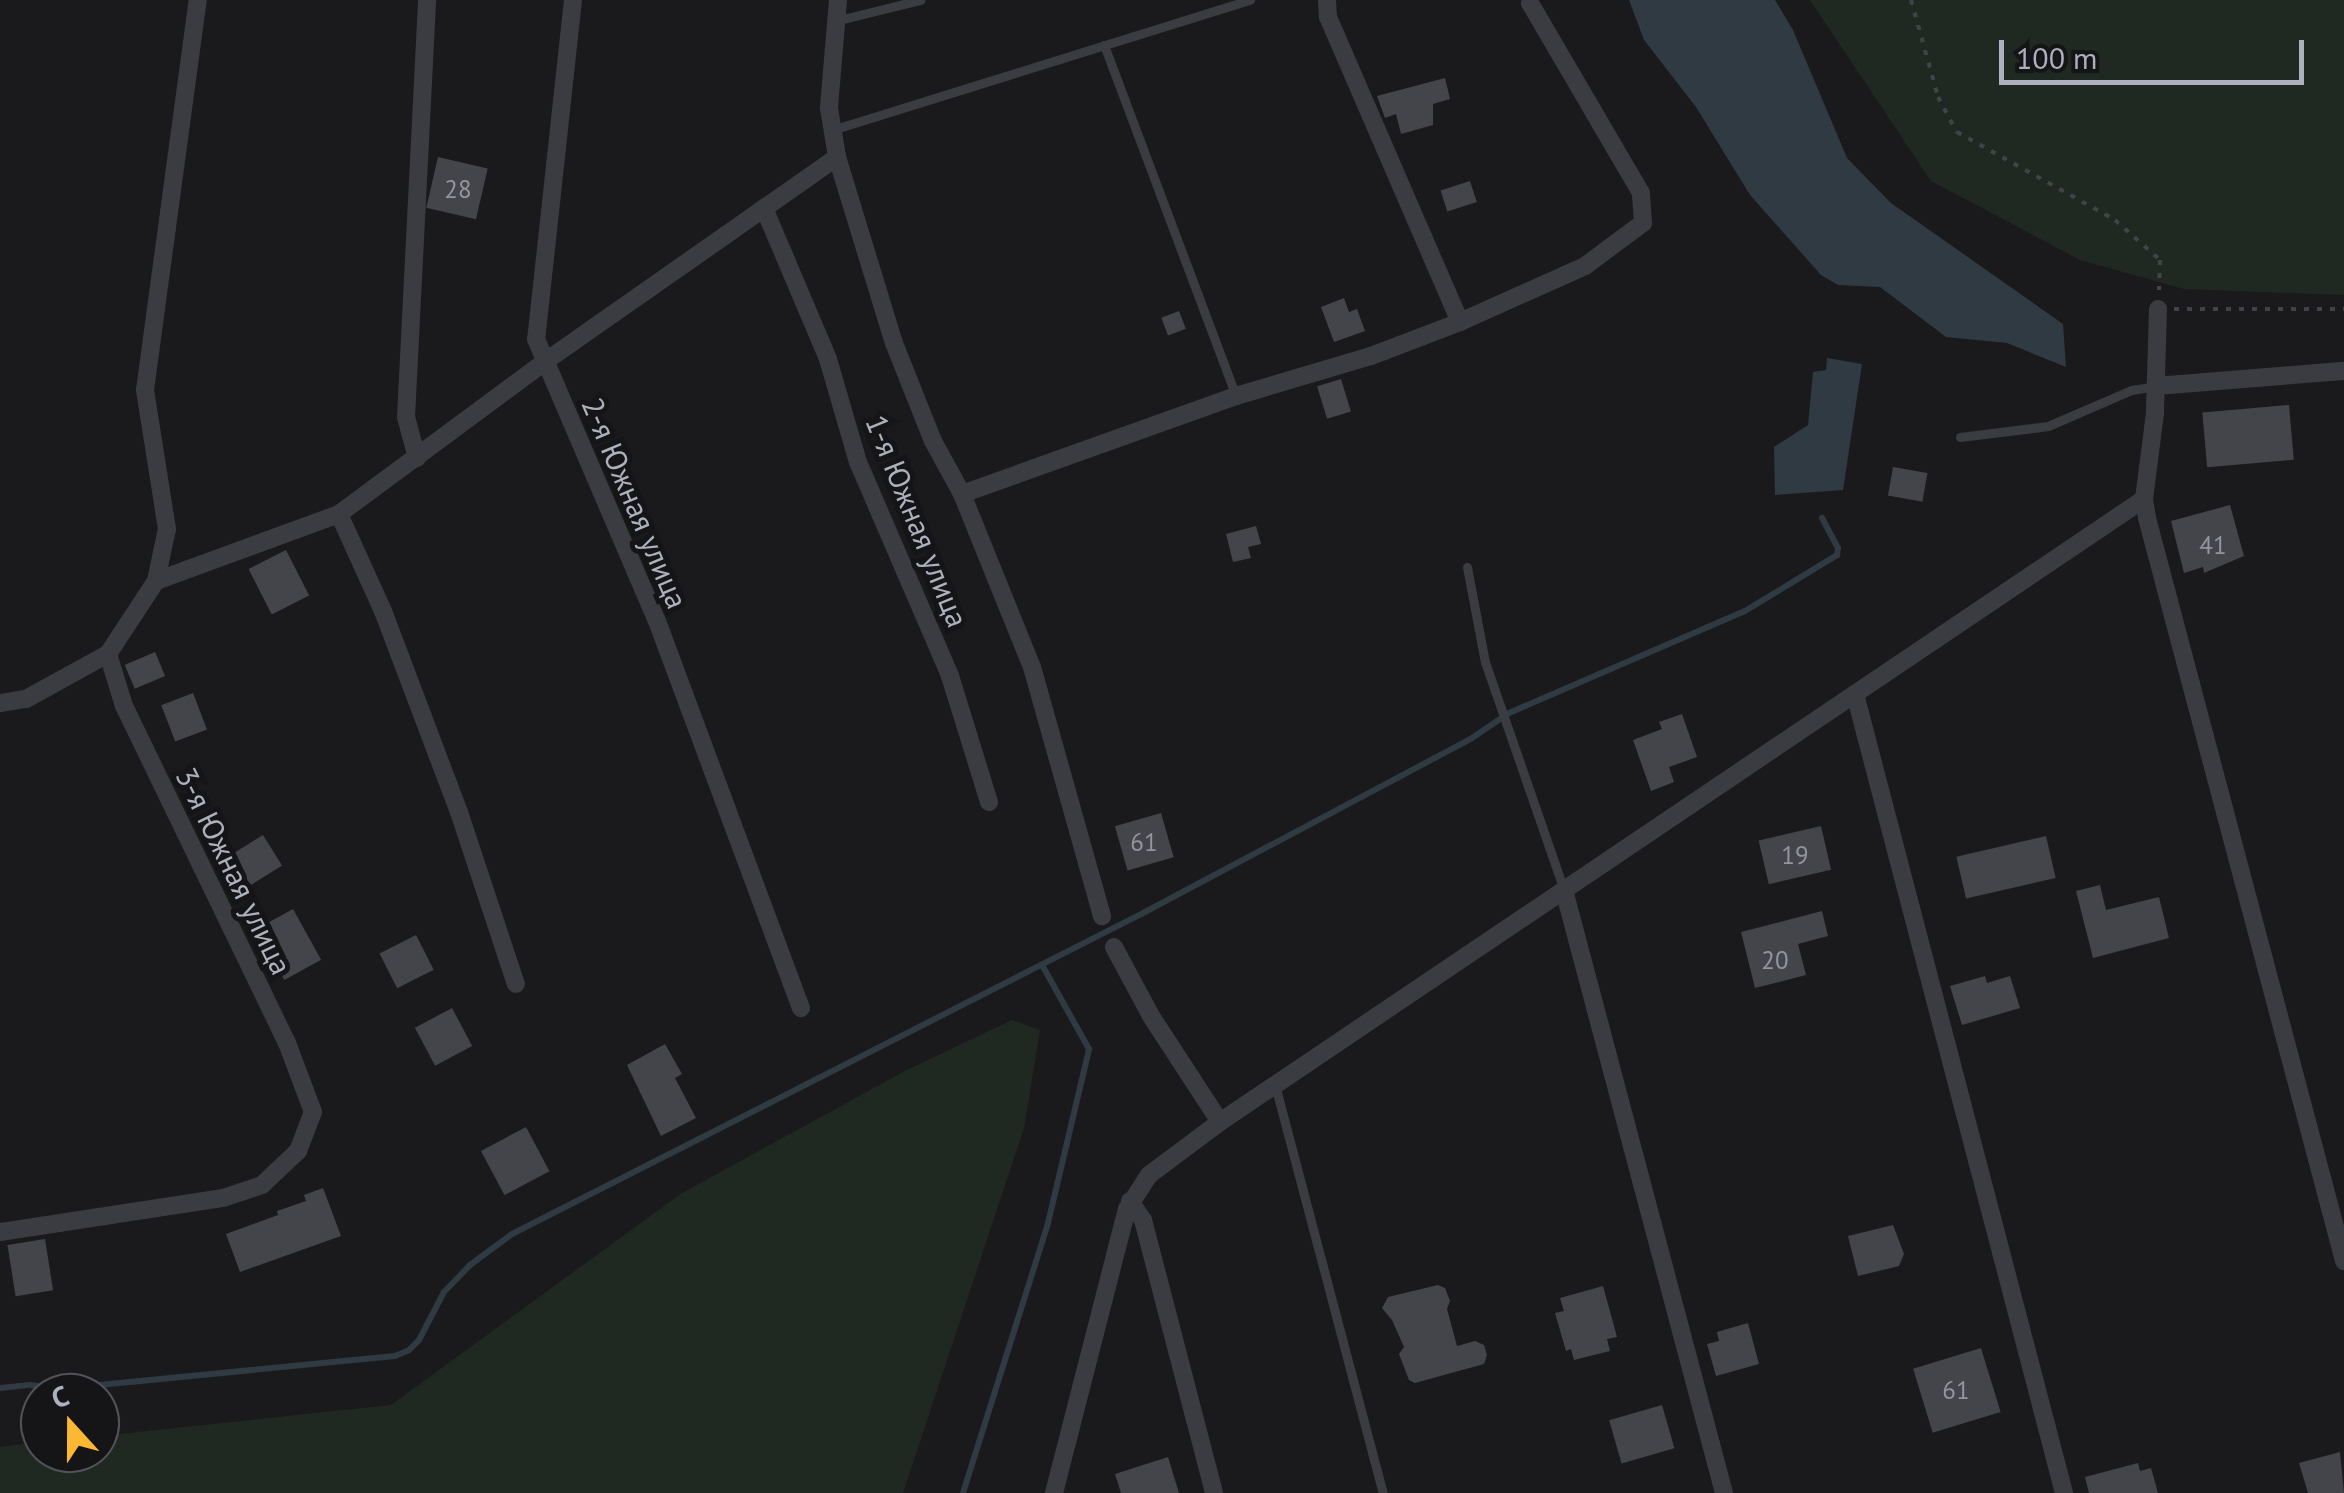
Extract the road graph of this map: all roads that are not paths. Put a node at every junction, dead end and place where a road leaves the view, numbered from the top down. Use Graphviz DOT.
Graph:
graph roads {
  1 [pos="198,0"];
  2 [pos="427,0"];
  3 [pos="573,0"];
  4 [pos="838,0"];
  5 [pos="920,0"];
  6 [pos="1250,0"];
  7 [pos="1327,0"];
  8 [pos="1530,3"];
  9 [pos="834,22"];
  10 [pos="1104,45"];
  11 [pos="832,130"];
  12 [pos="837,157"];
  13 [pos="764,208"];
  14 [pos="2158,310"];
  15 [pos="1460,322"];
  16 [pos="543,363"];
  17 [pos="2344,371"];
  18 [pos="2156,386"];
  19 [pos="1236,396"];
  20 [pos="1960,437"];
  21 [pos="417,458"];
  22 [pos="962,494"];
  23 [pos="2144,499"];
  24 [pos="339,514"];
  25 [pos="1467,567"];
  26 [pos="156,581"];
  27 [pos="108,654"];
  28 [pos="1855,694"];
  29 [pos="0,704"];
  30 [pos="989,802"];
  31 [pos="1564,890"];
  32 [pos="1102,916"];
  33 [pos="1114,946"];
  34 [pos="516,984"];
  35 [pos="801,1008"];
  36 [pos="1276,1085"];
  37 [pos="1220,1122"];
  38 [pos="1130,1200"];
  39 [pos="0,1232"];
  40 [pos="2344,1262"];
  41 [pos="1054,1493"];
  42 [pos="1214,1493"];
  43 [pos="1383,1493"];
  44 [pos="1724,1493"];
  45 [pos="2064,1493"];
  1 -- 26 [label="street"];
  2 -- 21 [label="street"];
  3 -- 16 [label="street, 2-я Южная улица"];
  4 -- 9 [label="street"];
  5 -- 9 [label="lane"];
  6 -- 10 [label="lane"];
  7 -- 15 [label="street"];
  8 -- 15 [label="street"];
  9 -- 11 [label="street"];
  10 -- 11 [label="lane"];
  10 -- 19 [label="lane"];
  11 -- 12 [label="street"];
  12 -- 13 [label="street"];
  12 -- 22 [label="street"];
  13 -- 16 [label="street"];
  13 -- 30 [label="street, 1-я Южная улица"];
  14 -- 18 [label="street"];
  15 -- 19 [label="street"];
  16 -- 21 [label="street"];
  16 -- 35 [label="street, 2-я Южная улица"];
  17 -- 18 [label="street"];
  18 -- 20 [label="lane"];
  18 -- 23 [label="street"];
  19 -- 22 [label="street"];
  21 -- 24 [label="street"];
  22 -- 32 [label="street"];
  23 -- 28 [label="street"];
  23 -- 40 [label="street"];
  24 -- 26 [label="street"];
  24 -- 34 [label="street"];
  25 -- 31 [label="lane"];
  26 -- 27 [label="street"];
  27 -- 29 [label="street"];
  27 -- 39 [label="street, 3-я Южная улица"];
  28 -- 31 [label="street"];
  28 -- 45 [label="street"];
  31 -- 36 [label="street"];
  31 -- 44 [label="street"];
  33 -- 37 [label="street"];
  36 -- 37 [label="street"];
  36 -- 43 [label="lane"];
  37 -- 38 [label="street"];
  38 -- 41 [label="street"];
  38 -- 42 [label="street"];
}
